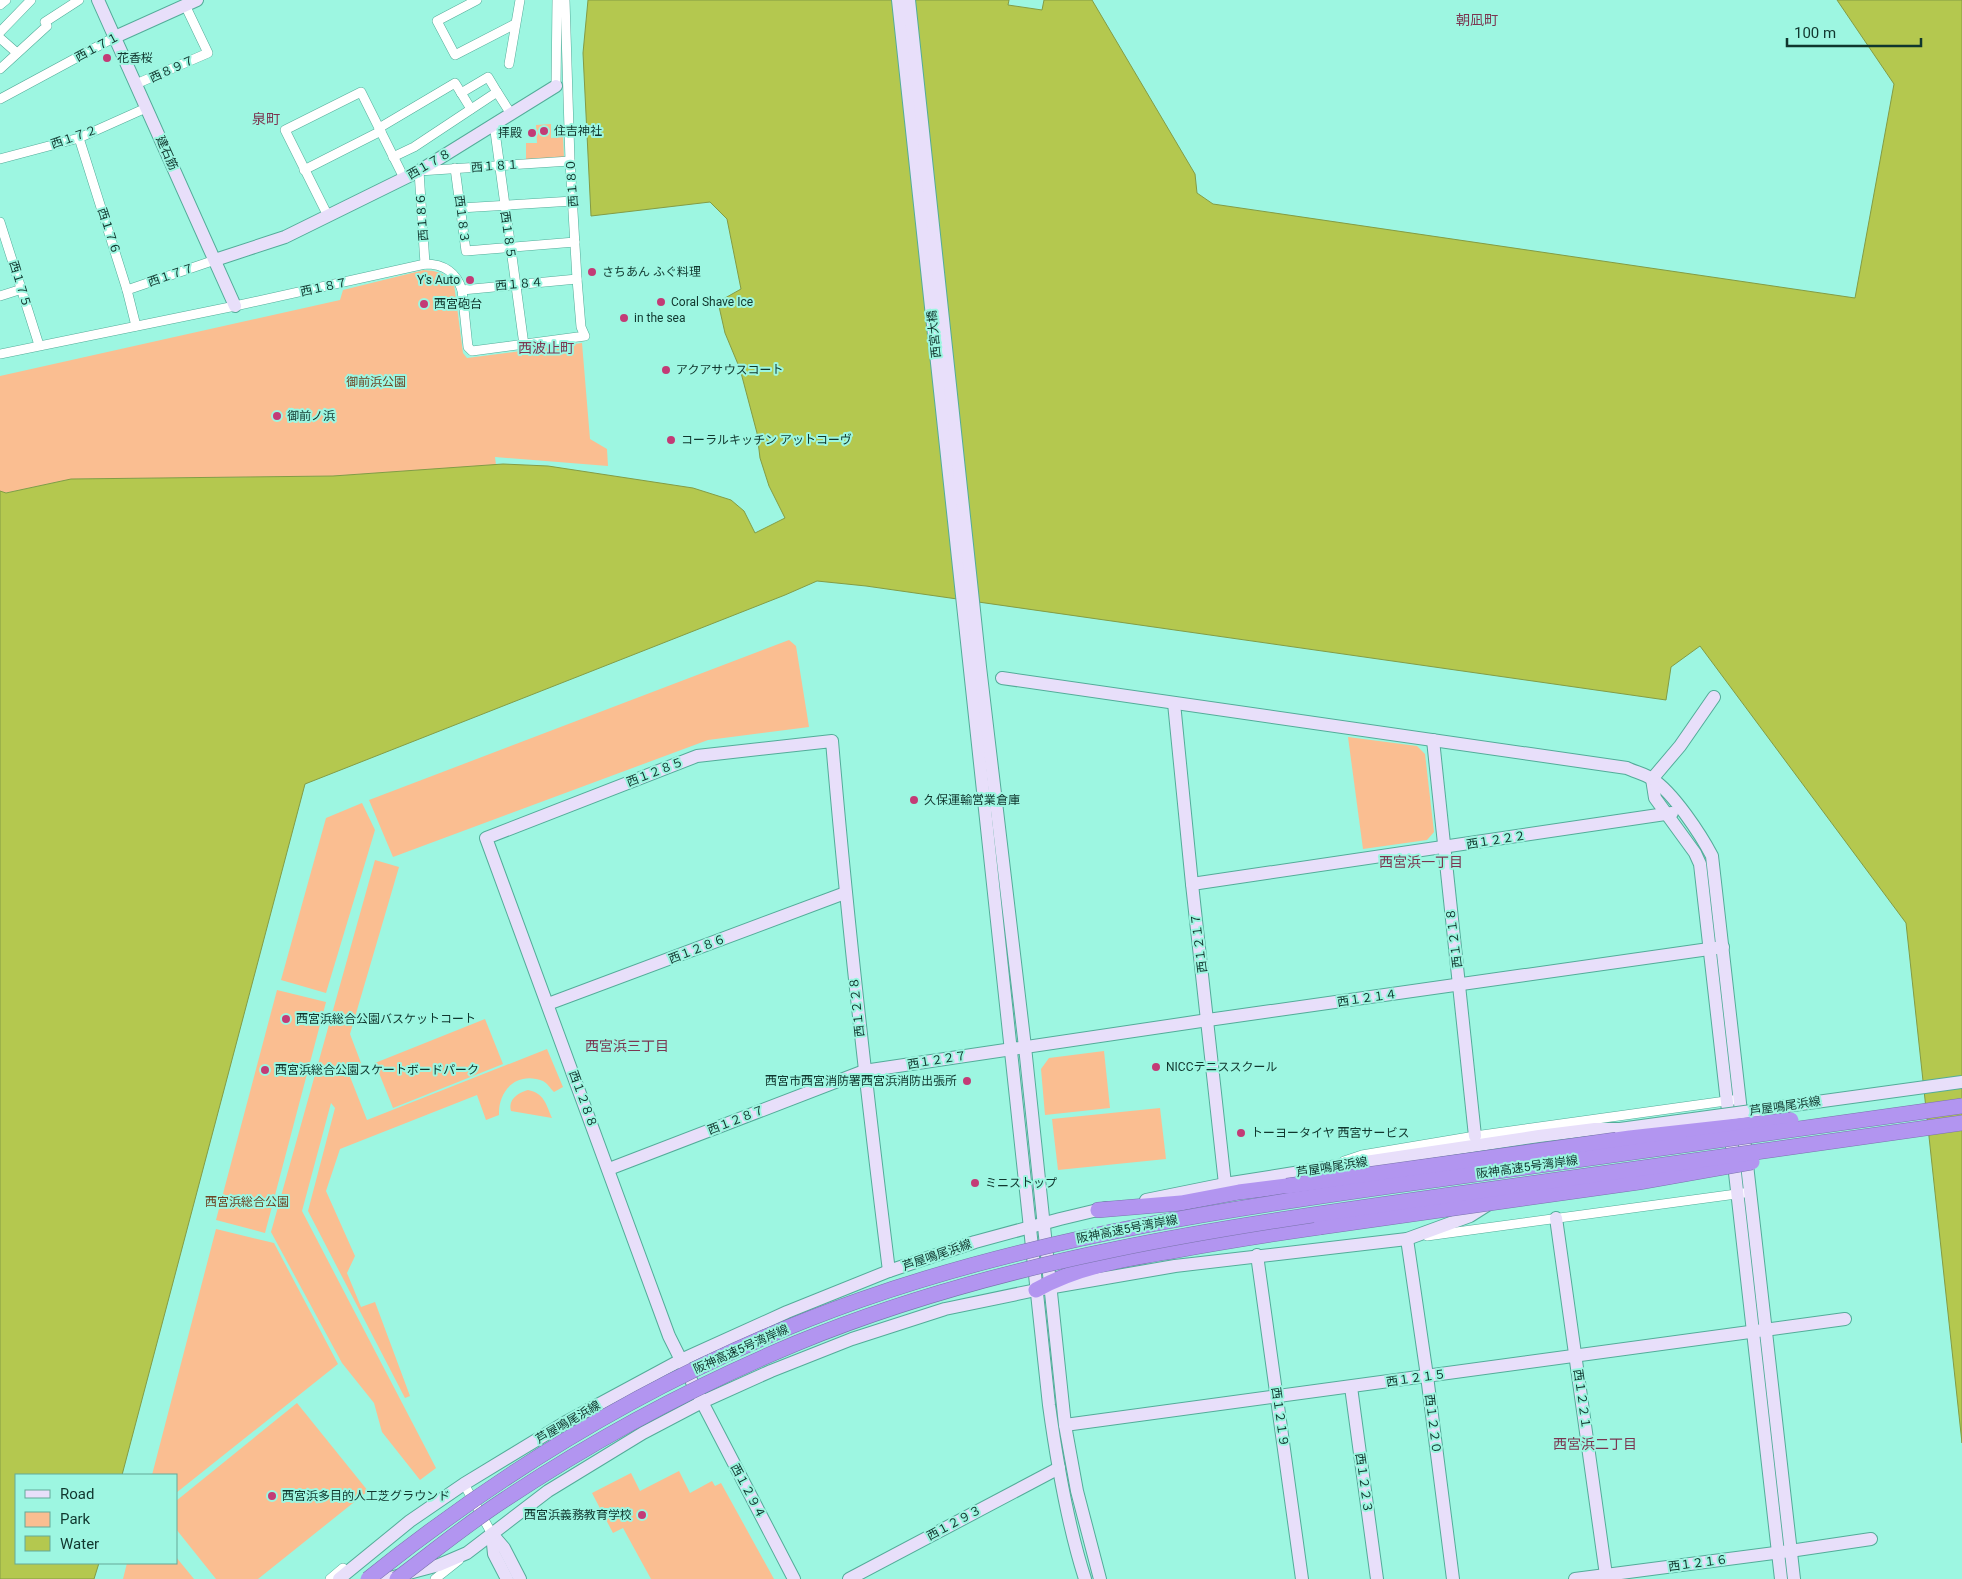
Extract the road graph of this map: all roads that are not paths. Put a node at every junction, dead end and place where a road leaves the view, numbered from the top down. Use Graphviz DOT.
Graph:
graph roads {
  1 [pos="6,0"];
  2 [pos="31,0"];
  3 [pos="79,0"];
  4 [pos="98,0"];
  5 [pos="477,0"];
  6 [pos="520,0"];
  7 [pos="557,0"];
  8 [pos="565,0"];
  9 [pos="898,0"];
  10 [pos="909,0"];
  11 [pos="191,3"];
  12 [pos="0,6"];
  13 [pos="515,24"];
  14 [pos="0,32"];
  15 [pos="114,37"];
  16 [pos="0,38"];
  17 [pos="17,53"];
  18 [pos="509,64"];
  19 [pos="0,69"];
  20 [pos="136,84"];
  21 [pos="556,86"];
  22 [pos="497,92"];
  23 [pos="461,93"];
  24 [pos="0,99"];
  25 [pos="146,108"];
  26 [pos="471,109"];
  27 [pos="511,114"];
  28 [pos="494,124"];
  29 [pos="380,130"];
  30 [pos="79,138"];
  31 [pos="393,157"];
  32 [pos="0,159"];
  33 [pos="570,162"];
  34 [pos="499,165"];
  35 [pos="455,168"];
  36 [pos="304,170"];
  37 [pos="419,170"];
  38 [pos="404,178"];
  39 [pos="573,200"];
  40 [pos="504,206"];
  41 [pos="460,208"];
  42 [pos="328,216"];
  43 [pos="0,222"];
  44 [pos="3,241"];
  45 [pos="575,242"];
  46 [pos="510,247"];
  47 [pos="215,260"];
  48 [pos="425,264"];
  49 [pos="577,279"];
  50 [pos="515,284"];
  51 [pos="22,289"];
  52 [pos="127,290"];
  53 [pos="462,290"];
  54 [pos="0,296"];
  55 [pos="235,306"];
  56 [pos="136,326"];
  57 [pos="585,336"];
  58 [pos="524,345"];
  59 [pos="39,346"];
  60 [pos="0,354"];
  61 [pos="975,668"];
  62 [pos="1002,678"];
  63 [pos="1714,697"];
  64 [pos="1174,703"];
  65 [pos="1433,740"];
  66 [pos="832,741"];
  67 [pos="1652,778"];
  68 [pos="1682,812"];
  69 [pos="1666,814"];
  70 [pos="486,838"];
  71 [pos="1443,848"];
  72 [pos="1192,884"];
  73 [pos="845,893"];
  74 [pos="1716,948"];
  75 [pos="1459,985"];
  76 [pos="548,1004"];
  77 [pos="1208,1020"];
  78 [pos="1025,1047"];
  79 [pos="1011,1049"];
  80 [pos="864,1071"];
  81 [pos="1962,1082"];
  82 [pos="1734,1100"];
  83 [pos="1962,1101"];
  84 [pos="1962,1106"];
  85 [pos="1962,1123"];
  86 [pos="1614,1129"];
  87 [pos="1885,1134"];
  88 [pos="1475,1136"];
  89 [pos="609,1168"];
  90 [pos="1325,1168"];
  91 [pos="1225,1184"];
  92 [pos="1751,1192"];
  93 [pos="1738,1194"];
  94 [pos="1098,1210"];
  95 [pos="1556,1218"];
  96 [pos="1043,1223"];
  97 [pos="1030,1226"];
  98 [pos="1407,1239"];
  99 [pos="1257,1255"];
  100 [pos="889,1271"];
  101 [pos="1046,1286"];
  102 [pos="1845,1319"];
  103 [pos="1766,1330"];
  104 [pos="1752,1332"];
  105 [pos="1576,1355"];
  106 [pos="681,1360"];
  107 [pos="1427,1376"];
  108 [pos="1351,1387"];
  109 [pos="1278,1398"];
  110 [pos="702,1402"];
  111 [pos="1065,1425"];
  112 [pos="1059,1468"];
  113 [pos="464,1484"];
  114 [pos="492,1534"];
  115 [pos="1871,1539"];
  116 [pos="378,1546"];
  117 [pos="1784,1552"];
  118 [pos="467,1553"];
  119 [pos="1608,1577"];
  120 [pos="330,1579"];
  121 [pos="339,1579"];
  122 [pos="368,1579"];
  123 [pos="386,1579"];
  124 [pos="397,1579"];
  125 [pos="435,1579"];
  126 [pos="507,1579"];
  127 [pos="520,1579"];
  128 [pos="794,1579"];
  129 [pos="848,1579"];
  130 [pos="1085,1579"];
  131 [pos="1100,1579"];
  132 [pos="1302,1579"];
  133 [pos="1377,1579"];
  134 [pos="1453,1579"];
  135 [pos="1575,1579"];
  136 [pos="1782,1579"];
  137 [pos="1794,1579"];
  1 -- 12 [label="street"];
  2 -- 14 [label="street"];
  3 -- 17 [label="street"];
  4 -- 15 [label="street, 建石筋"];
  5 -- 13 [label="street"];
  6 -- 13 [label="street"];
  7 -- 21 [label="street, 西１７８"];
  8 -- 33 [label="street, 西１８０"];
  9 -- 61 [label="street, 西宮大橋"];
  10 -- 61 [label="street, 西宮大橋"];
  11 -- 15 [label="street, 西１７１"];
  11 -- 20 [label="street, 西８９７"];
  13 -- 18 [label="street"];
  15 -- 20 [label="street, 建石筋"];
  15 -- 24 [label="street, 西１７１"];
  16 -- 17 [label="street"];
  17 -- 19 [label="street"];
  20 -- 25 [label="street, 建石筋"];
  21 -- 27 [label="street, 西１７８"];
  22 -- 23 [label="street"];
  22 -- 26 [label="street"];
  22 -- 27 [label="street"];
  23 -- 26 [label="street"];
  23 -- 29 [label="street"];
  25 -- 30 [label="street, 西１７２"];
  25 -- 47 [label="street, 建石筋"];
  26 -- 31 [label="street"];
  27 -- 28 [label="street, 西１７８"];
  28 -- 34 [label="street, 西１８５"];
  28 -- 37 [label="street, 西１７８"];
  29 -- 31 [label="street"];
  29 -- 36 [label="street"];
  29 -- 36 [label="street"];
  30 -- 32 [label="street, 西１７２"];
  30 -- 52 [label="street, 西１７６"];
  31 -- 38 [label="street"];
  33 -- 34 [label="street, 西１８１"];
  33 -- 39 [label="street, 西１８０"];
  34 -- 35 [label="street, 西１８１"];
  34 -- 40 [label="street, 西１８５"];
  35 -- 37 [label="street, 西１８１"];
  35 -- 41 [label="street, 西１８３"];
  36 -- 42 [label="street"];
  37 -- 38 [label="street, 西１７８"];
  37 -- 48 [label="street, 西１８６"];
  38 -- 42 [label="street, 西１７８"];
  39 -- 40 [label="street"];
  39 -- 45 [label="street, 西１８０"];
  40 -- 41 [label="street"];
  40 -- 46 [label="street, 西１８５"];
  41 -- 46 [label="street, 西１８３"];
  42 -- 47 [label="street, 西１７８"];
  43 -- 44 [label="street, 西１７５"];
  44 -- 51 [label="street, 西１７５"];
  45 -- 46 [label="street, 西１８３"];
  45 -- 49 [label="street, 西１８０"];
  46 -- 50 [label="street, 西１８５"];
  47 -- 52 [label="street, 西１７７"];
  47 -- 55 [label="street, 建石筋"];
  48 -- 53 [label="street, 西１８７"];
  48 -- 55 [label="street, 西１８７"];
  49 -- 50 [label="street, 西１８４"];
  49 -- 57 [label="street, 西１８０"];
  50 -- 53 [label="street, 西１８４"];
  50 -- 58 [label="street, 西１８５"];
  51 -- 54 [label="street"];
  51 -- 59 [label="street, 西１７５"];
  52 -- 56 [label="street, 西１７６"];
  53 -- 58 [label="street, 西１８７"];
  55 -- 56 [label="street, 西１８７"];
  56 -- 59 [label="street, 西１８７"];
  57 -- 58 [label="street, 西１８７"];
  59 -- 60 [label="street, 西１８７"];
  61 -- 78 [label="street"];
  61 -- 79 [label="street"];
  62 -- 64 [label="street"];
  63 -- 67 [label="street"];
  64 -- 65 [label="street"];
  64 -- 72 [label="street, 西１２１７"];
  65 -- 67 [label="street"];
  65 -- 71 [label="street, 西１２１８"];
  66 -- 70 [label="street, 西１２８５"];
  66 -- 73 [label="street, 西１２２８"];
  67 -- 68 [label="street"];
  67 -- 69 [label="street"];
  68 -- 69 [label="street, 西１２２２"];
  68 -- 74 [label="street"];
  69 -- 71 [label="street, 西１２２２"];
  69 -- 74 [label="street"];
  70 -- 76 [label="street, 西１２８８"];
  71 -- 72 [label="street, 西１２２２"];
  71 -- 75 [label="street, 西１２１８"];
  72 -- 77 [label="street, 西１２１７"];
  73 -- 76 [label="street, 西１２８６"];
  73 -- 80 [label="street, 西１２２８"];
  74 -- 75 [label="street, 西１２１４"];
  74 -- 82 [label="street"];
  75 -- 77 [label="street, 西１２１４"];
  75 -- 88 [label="street, 西１２１８"];
  76 -- 89 [label="street, 西１２８８"];
  77 -- 78 [label="street, 西１２１４"];
  77 -- 91 [label="street, 西１２１７"];
  78 -- 79 [label="street, 西１２１４"];
  78 -- 96 [label="street"];
  79 -- 80 [label="street, 西１２２７"];
  79 -- 97 [label="street"];
  80 -- 89 [label="street, 西１２８７"];
  80 -- 100 [label="street, 西１２２８"];
  81 -- 86 [label="street, 芦屋鳴尾浜線, bridge"];
  82 -- 88 [label="street"];
  82 -- 92 [label="street"];
  82 -- 93 [label="street"];
  83 -- 94 [label="highway, bridge"];
  84 -- 122 [label="highway, 阪神高速5号湾岸線, bridge"];
  85 -- 87 [label="highway, 阪神高速5号湾岸線, bridge"];
  86 -- 90 [label="street, 芦屋鳴尾浜線"];
  86 -- 98 [label="street, 芦屋鳴尾浜線"];
  87 -- 101 [label="highway, bridge"];
  87 -- 124 [label="highway, 阪神高速5号湾岸線, bridge"];
  88 -- 90 [label="street"];
  89 -- 106 [label="street, 西１２８８"];
  90 -- 91 [label="street, 芦屋鳴尾浜線"];
  91 -- 94 [label="street, 芦屋鳴尾浜線"];
  92 -- 93 [label="street"];
  92 -- 103 [label="street"];
  93 -- 95 [label="street"];
  93 -- 104 [label="street"];
  94 -- 96 [label="street, 芦屋鳴尾浜線"];
  95 -- 98 [label="street"];
  95 -- 105 [label="street, 西１２２１"];
  96 -- 97 [label="street, 芦屋鳴尾浜線"];
  96 -- 101 [label="street"];
  97 -- 100 [label="street, 芦屋鳴尾浜線"];
  97 -- 101 [label="street"];
  98 -- 99 [label="street, 芦屋鳴尾浜線"];
  98 -- 107 [label="street, 西１２２０"];
  99 -- 101 [label="street, 芦屋鳴尾浜線"];
  99 -- 109 [label="street, 西１２１９"];
  100 -- 106 [label="street, 芦屋鳴尾浜線"];
  101 -- 110 [label="street, 芦屋鳴尾浜線"];
  101 -- 111 [label="street"];
  101 -- 112 [label="street"];
  102 -- 103 [label="street, 西１２１５"];
  103 -- 104 [label="street, 西１２１５"];
  103 -- 117 [label="street"];
  104 -- 105 [label="street, 西１２１５"];
  104 -- 117 [label="street"];
  105 -- 107 [label="street, 西１２１５"];
  105 -- 119 [label="street, 西１２２１"];
  106 -- 110 [label="street, 西１２９４"];
  106 -- 113 [label="street, 芦屋鳴尾浜線"];
  107 -- 108 [label="street, 西１２１５"];
  107 -- 134 [label="street, 西１２２０"];
  108 -- 109 [label="street, 西１２１５"];
  108 -- 133 [label="street, 西１２２３"];
  109 -- 111 [label="street, 西１２１５"];
  109 -- 132 [label="street, 西１２１９"];
  110 -- 114 [label="street, 芦屋鳴尾浜線"];
  110 -- 128 [label="street, 西１２９４"];
  111 -- 131 [label="street"];
  112 -- 129 [label="street, 西１２９３"];
  112 -- 130 [label="street"];
  113 -- 114 [label="street"];
  113 -- 116 [label="street, 芦屋鳴尾浜線"];
  114 -- 118 [label="street, 芦屋鳴尾浜線"];
  114 -- 126 [label="street"];
  114 -- 127 [label="street"];
  115 -- 117 [label="street, 西１２１６"];
  116 -- 120 [label="street"];
  116 -- 121 [label="street, 芦屋鳴尾浜線"];
  117 -- 119 [label="street, 西１２１６"];
  117 -- 136 [label="street"];
  117 -- 137 [label="street"];
  118 -- 123 [label="street, 芦屋鳴尾浜線"];
  118 -- 125 [label="street"];
  119 -- 135 [label="street, 西１２１６"];
}
